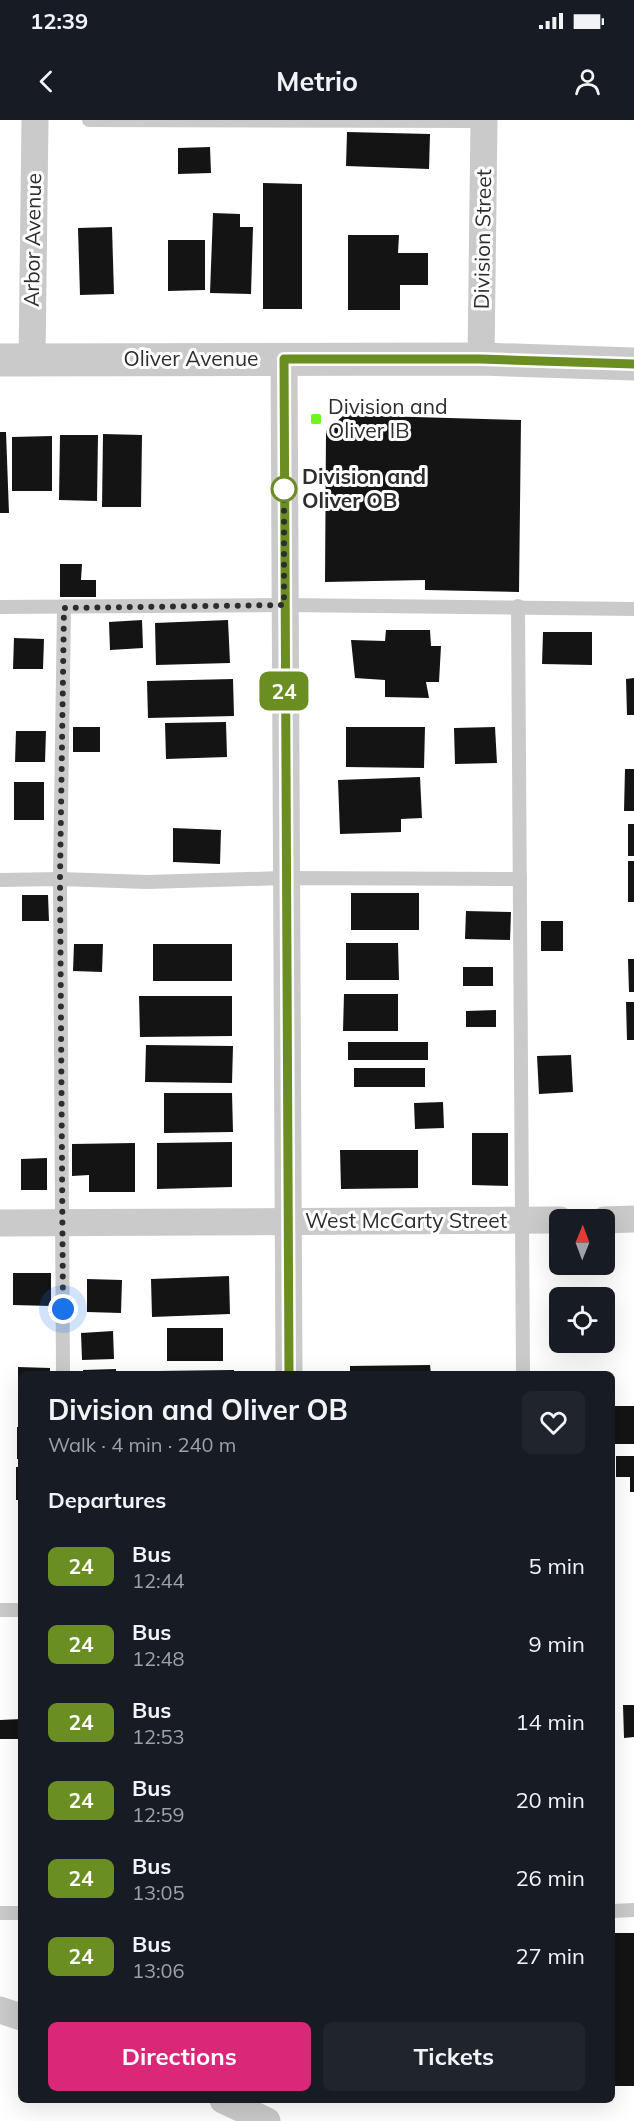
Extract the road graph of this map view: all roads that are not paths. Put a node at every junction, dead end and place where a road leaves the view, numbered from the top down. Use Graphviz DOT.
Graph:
graph roads {
  1 [pos="35,120"];
  2 [pos="89,120"];
  3 [pos="484,121"];
  4 [pos="284,359"];
  5 [pos="481,359"];
  6 [pos="0,360"];
  7 [pos="32,360"];
  8 [pos="634,364"];
  9 [pos="284,605"];
  10 [pos="518,606"];
  11 [pos="0,607"];
  12 [pos="64,608"];
  13 [pos="634,609"];
  14 [pos="285,878"];
  15 [pos="60,879"];
  16 [pos="520,879"];
  17 [pos="0,880"];
  18 [pos="634,1219"];
  19 [pos="522,1220"];
  20 [pos="549,1220"];
  21 [pos="615,1220"];
  22 [pos="287,1222"];
  23 [pos="63,1223"];
  24 [pos="0,1224"];
  25 [pos="63,1371"];
  26 [pos="289,1371"];
  27 [pos="523,1371"];
  28 [pos="0,1610"];
  29 [pos="18,1610"];
  30 [pos="634,1910"];
  31 [pos="615,1911"];
  32 [pos="0,1913"];
  33 [pos="18,1913"];
  34 [pos="0,2010"];
  35 [pos="18,2016"];
  36 [pos="230,2103"];
  37 [pos="261,2115"];
  1 -- 7 [label="street, Arbor Avenue"];
  2 -- 3 [label="lane"];
  3 -- 5 [label="street, Division Street"];
  4 -- 5 [label="street, Oliver Avenue"];
  4 -- 7 [label="street, Oliver Avenue"];
  4 -- 9 [label="street"];
  5 -- 8 [label="street, Oliver Avenue"];
  6 -- 7 [label="street, Oliver Avenue"];
  9 -- 10 [label="lane"];
  9 -- 12 [label="lane"];
  9 -- 14 [label="street"];
  10 -- 13 [label="lane"];
  10 -- 16 [label="lane"];
  11 -- 12 [label="lane"];
  12 -- 15 [label="lane"];
  14 -- 15 [label="lane"];
  14 -- 16 [label="lane"];
  14 -- 22 [label="street"];
  15 -- 17 [label="lane"];
  15 -- 23 [label="lane"];
  16 -- 19 [label="lane"];
  18 -- 21 [label="street"];
  19 -- 20 [label="street, West McCarty Street"];
  19 -- 22 [label="street, West McCarty Street"];
  19 -- 27 [label="lane"];
  22 -- 23 [label="street, West McCarty Street"];
  22 -- 26 [label="street"];
  23 -- 24 [label="street, West McCarty Street"];
  23 -- 25 [label="lane"];
  28 -- 29 [label="lane"];
  30 -- 31 [label="lane"];
  32 -- 33 [label="lane"];
  34 -- 35 [label="street"];
  36 -- 37 [label="street"];
}
